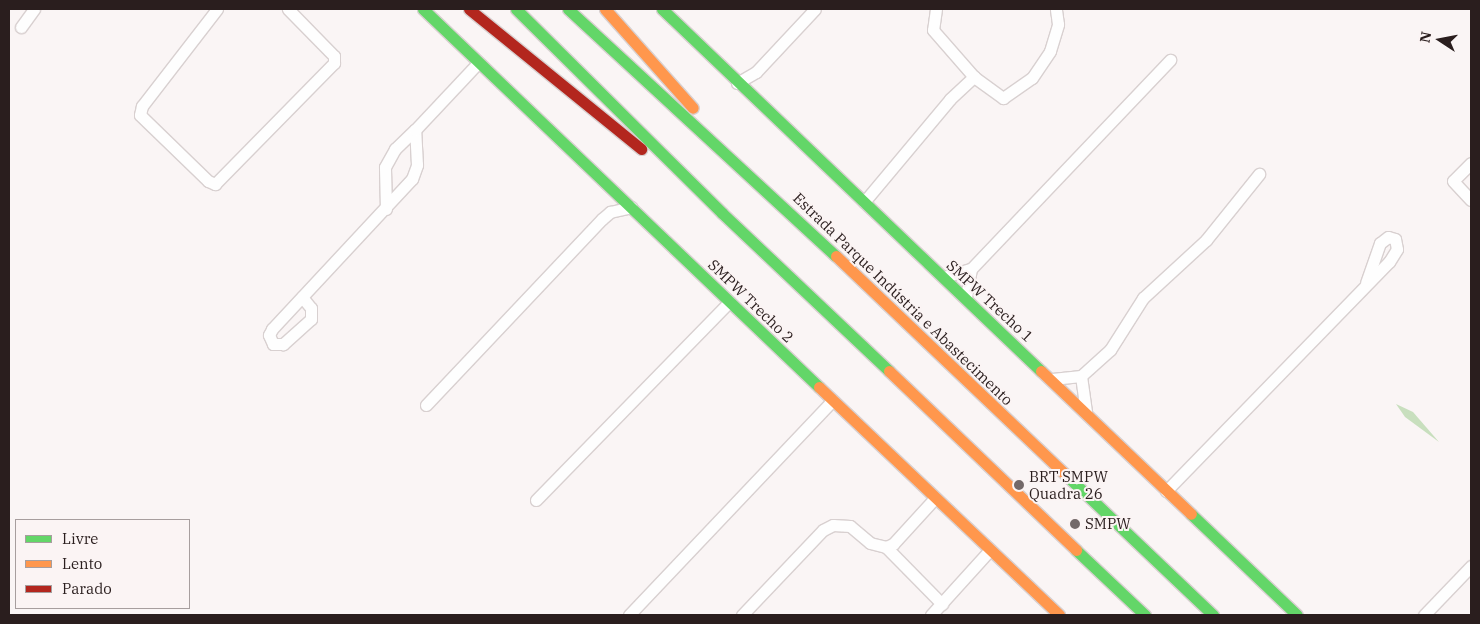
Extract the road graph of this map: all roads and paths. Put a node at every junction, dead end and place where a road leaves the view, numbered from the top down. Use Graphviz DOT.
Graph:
graph roads {
  1 [pos="34,9"];
  2 [pos="217,9"];
  3 [pos="423,9"];
  4 [pos="469,9"];
  5 [pos="516,9"];
  6 [pos="568,9"];
  7 [pos="605,9"];
  8 [pos="662,9"];
  9 [pos="815,9"];
  10 [pos="936,9"];
  11 [pos="1056,9"];
  12 [pos="292,10"];
  13 [pos="21,27"];
  14 [pos="1170,60"];
  15 [pos="478,63"];
  16 [pos="756,72"];
  17 [pos="974,76"];
  18 [pos="737,83"];
  19 [pos="749,94"];
  20 [pos="415,130"];
  21 [pos="1471,163"];
  22 [pos="1259,174"];
  23 [pos="754,178"];
  24 [pos="615,192"];
  25 [pos="1471,200"];
  26 [pos="864,202"];
  27 [pos="631,207"];
  28 [pos="386,209"];
  29 [pos="610,212"];
  30 [pos="722,213"];
  31 [pos="971,269"];
  32 [pos="944,277"];
  33 [pos="1366,283"];
  34 [pos="302,297"];
  35 [pos="966,297"];
  36 [pos="729,302"];
  37 [pos="1081,376"];
  38 [pos="1052,379"];
  39 [pos="832,400"];
  40 [pos="426,405"];
  41 [pos="1086,413"];
  42 [pos="1166,491"];
  43 [pos="935,498"];
  44 [pos="536,500"];
  45 [pos="886,547"];
  46 [pos="990,550"];
  47 [pos="1471,566"];
  48 [pos="942,604"];
  49 [pos="629,615"];
  50 [pos="742,615"];
  51 [pos="931,615"];
  52 [pos="1059,615"];
  53 [pos="1145,615"];
  54 [pos="1213,615"];
  55 [pos="1297,615"];
  56 [pos="1424,615"];
  1 -- 13 [label="street"];
  2 -- 12 [label="street"];
  3 -- 15 [label="main road, SMPW Trecho 2"];
  4 -- 30 [label="main road"];
  5 -- 30 [label="main road"];
  6 -- 23 [label="main road, Estrada Parque Indústria e Abastecimento"];
  7 -- 23 [label="main road"];
  8 -- 18 [label="main road, SMPW Trecho 1"];
  9 -- 16 [label="street"];
  10 -- 17 [label="street"];
  11 -- 17 [label="street"];
  14 -- 31 [label="street"];
  15 -- 20 [label="street"];
  15 -- 24 [label="main road, SMPW Trecho 2"];
  16 -- 18 [label="street"];
  16 -- 19 [label="street"];
  17 -- 26 [label="street"];
  18 -- 19 [label="main road, SMPW Trecho 1"];
  19 -- 26 [label="main road, SMPW Trecho 1"];
  20 -- 28 [label="street"];
  20 -- 28 [label="street"];
  21 -- 25 [label="street"];
  22 -- 37 [label="street"];
  23 -- 54 [label="main road, Estrada Parque Indústria e Abastecimento"];
  24 -- 27 [label="main road, SMPW Trecho 2"];
  24 -- 29 [label="street"];
  26 -- 32 [label="main road, SMPW Trecho 1"];
  27 -- 29 [label="street"];
  27 -- 36 [label="main road, SMPW Trecho 2"];
  28 -- 34 [label="street"];
  29 -- 40 [label="street"];
  30 -- 53 [label="main road"];
  31 -- 32 [label="street"];
  31 -- 35 [label="street"];
  32 -- 35 [label="main road, SMPW Trecho 1"];
  33 -- 42 [label="street"];
  35 -- 38 [label="main road, SMPW Trecho 1"];
  36 -- 39 [label="main road, SMPW Trecho 2"];
  36 -- 44 [label="street"];
  37 -- 38 [label="street"];
  37 -- 41 [label="street"];
  38 -- 41 [label="main road, SMPW Trecho 1"];
  39 -- 43 [label="main road, SMPW Trecho 2"];
  39 -- 49 [label="street"];
  41 -- 42 [label="main road, SMPW Trecho 1"];
  42 -- 55 [label="main road, SMPW Trecho 1"];
  43 -- 45 [label="street"];
  43 -- 46 [label="main road, SMPW Trecho 2"];
  45 -- 48 [label="street"];
  45 -- 50 [label="street"];
  46 -- 48 [label="street"];
  46 -- 52 [label="main road, SMPW Trecho 2"];
  47 -- 56 [label="street"];
  48 -- 51 [label="street"];
}
